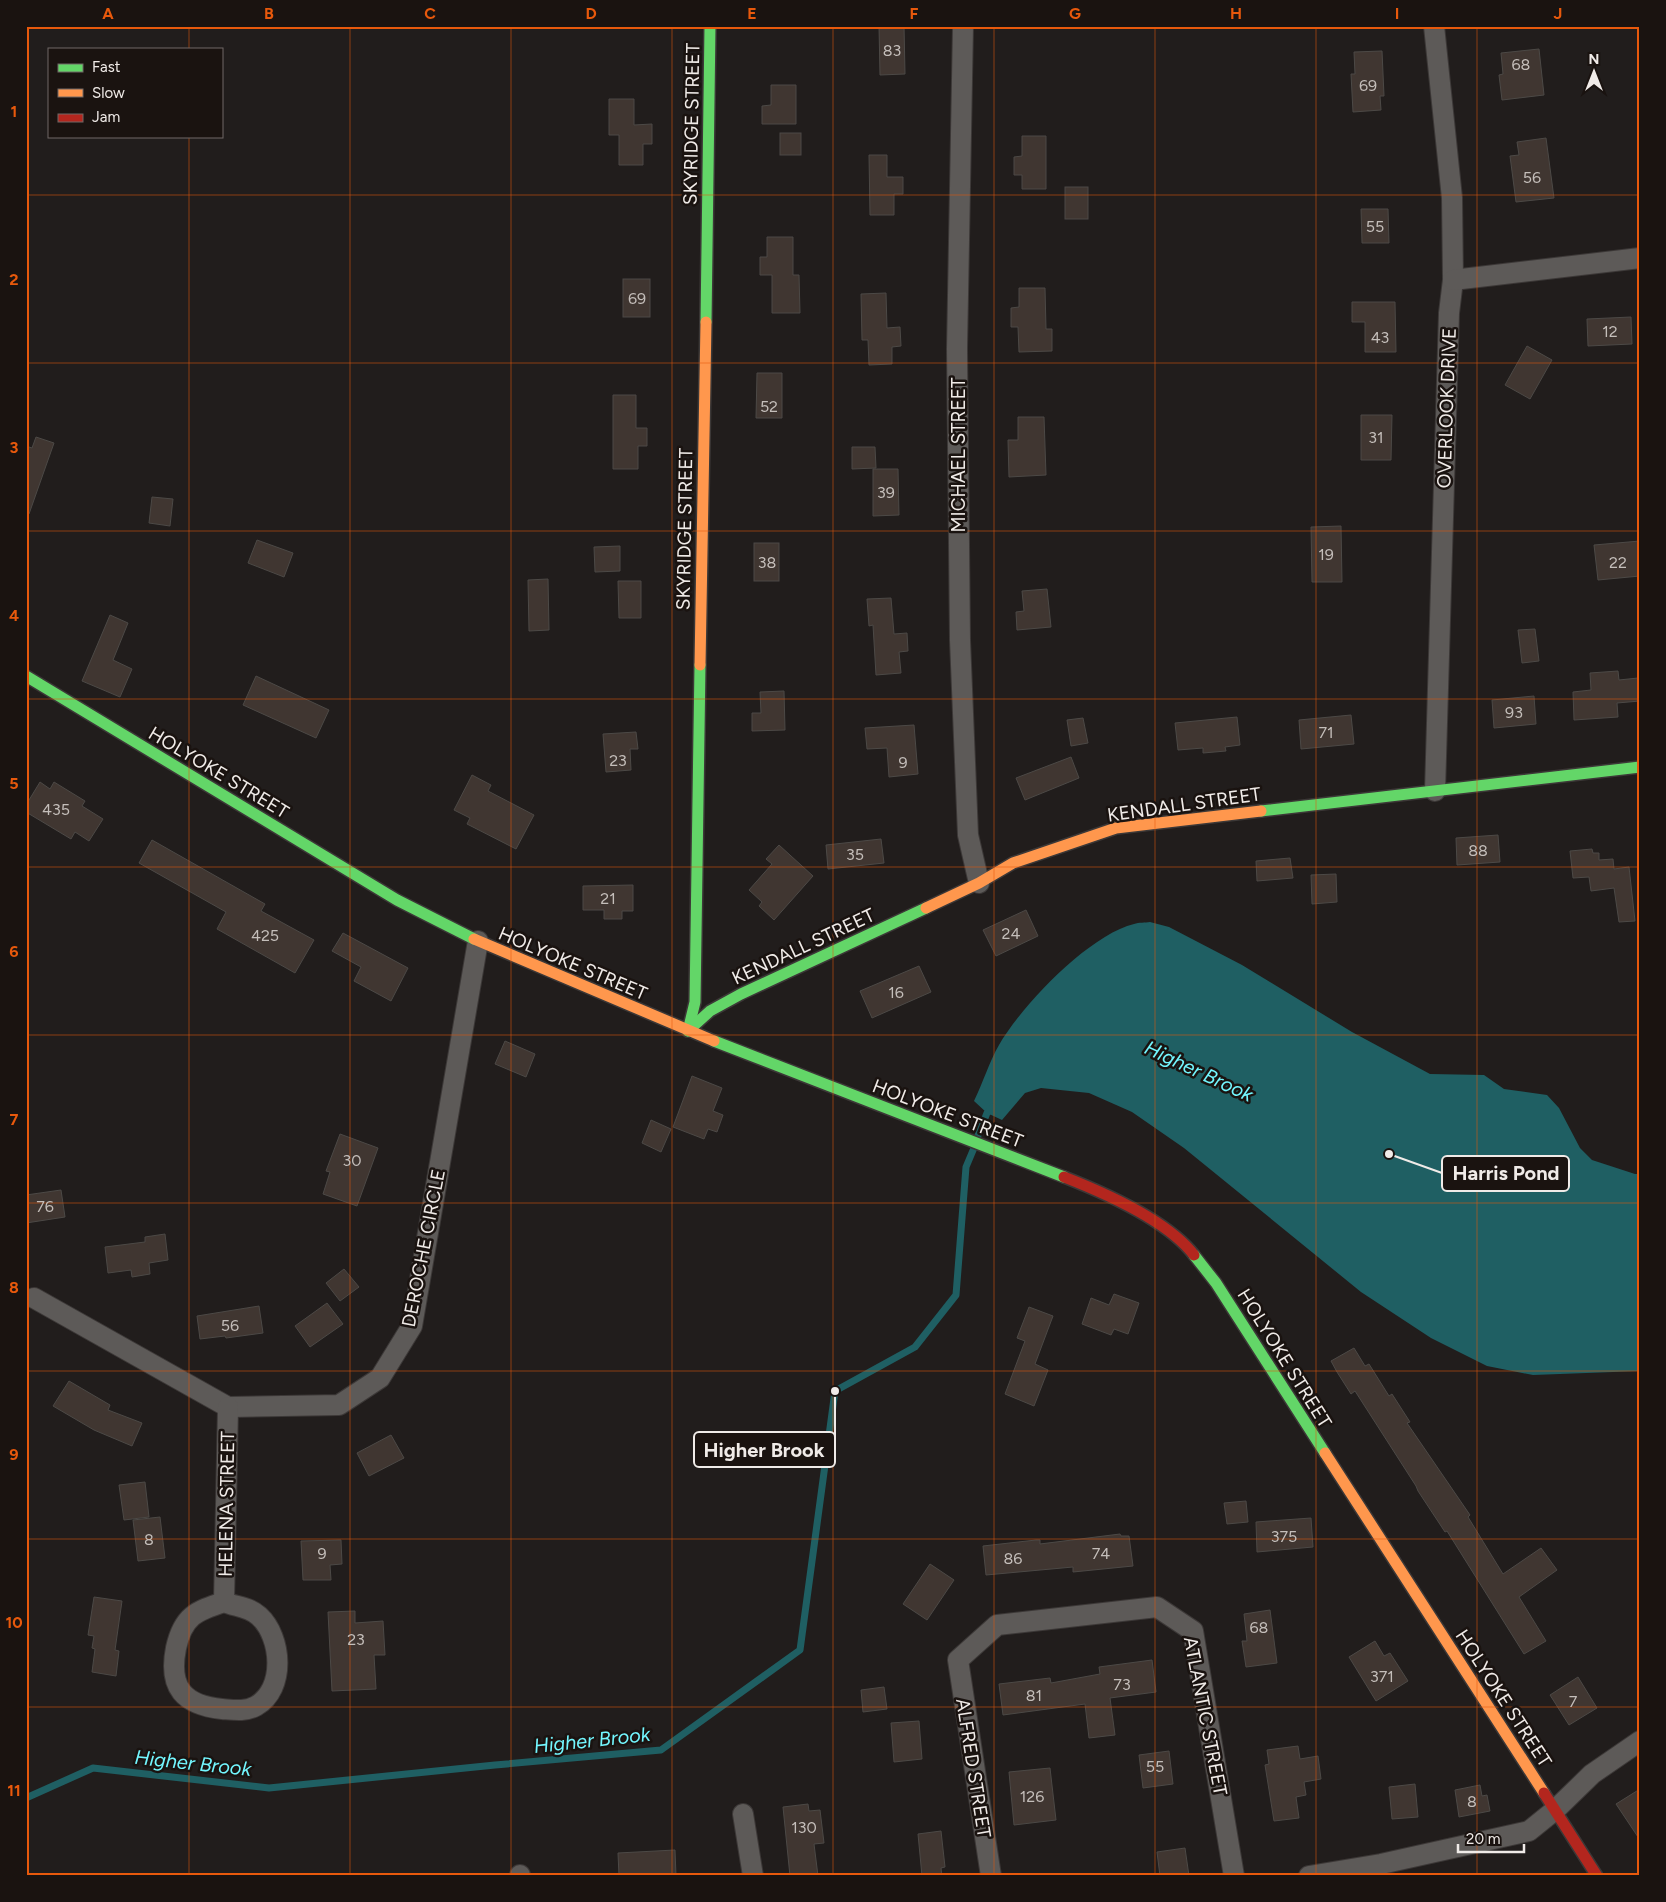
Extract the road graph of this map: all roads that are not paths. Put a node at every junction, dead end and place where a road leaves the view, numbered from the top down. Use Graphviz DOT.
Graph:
graph roads {
  1 [pos="710,26"];
  2 [pos="963,26"];
  3 [pos="1434,26"];
  4 [pos="1640,258"];
  5 [pos="1453,280"];
  6 [pos="26,676"];
  7 [pos="1640,767"];
  8 [pos="1435,791"];
  9 [pos="979,882"];
  10 [pos="478,941"];
  11 [pos="688,1031"];
  12 [pos="34,1298"];
  13 [pos="228,1407"];
  14 [pos="224,1602"];
  15 [pos="958,1660"];
  16 [pos="1640,1741"];
  17 [pos="1555,1810"];
  18 [pos="743,1814"];
  19 [pos="752,1876"];
  20 [pos="991,1876"];
  21 [pos="1234,1876"];
  22 [pos="1309,1876"];
  23 [pos="1597,1876"];
  1 -- 11 [label="main road, SKYRIDGE STREET"];
  2 -- 9 [label="street, MICHAEL STREET"];
  3 -- 5 [label="street, OVERLOOK DRIVE"];
  4 -- 5 [label="street"];
  5 -- 8 [label="street, OVERLOOK DRIVE"];
  6 -- 10 [label="main road, HOLYOKE STREET"];
  7 -- 8 [label="main road, KENDALL STREET"];
  8 -- 9 [label="main road, KENDALL STREET"];
  9 -- 11 [label="main road, KENDALL STREET"];
  10 -- 11 [label="main road, HOLYOKE STREET"];
  10 -- 13 [label="street, DEROCHE CIRCLE"];
  11 -- 17 [label="main road, HOLYOKE STREET"];
  12 -- 13 [label="street"];
  13 -- 14 [label="street, HELENA STREET"];
  14 -- 14 [label="street, HELENA STREET"];
  15 -- 20 [label="street, ALFRED STREET"];
  15 -- 21 [label="street, ATLANTIC STREET"];
  16 -- 17 [label="street"];
  17 -- 22 [label="street"];
  17 -- 23 [label="main road, HOLYOKE STREET"];
  18 -- 19 [label="street"];
}
